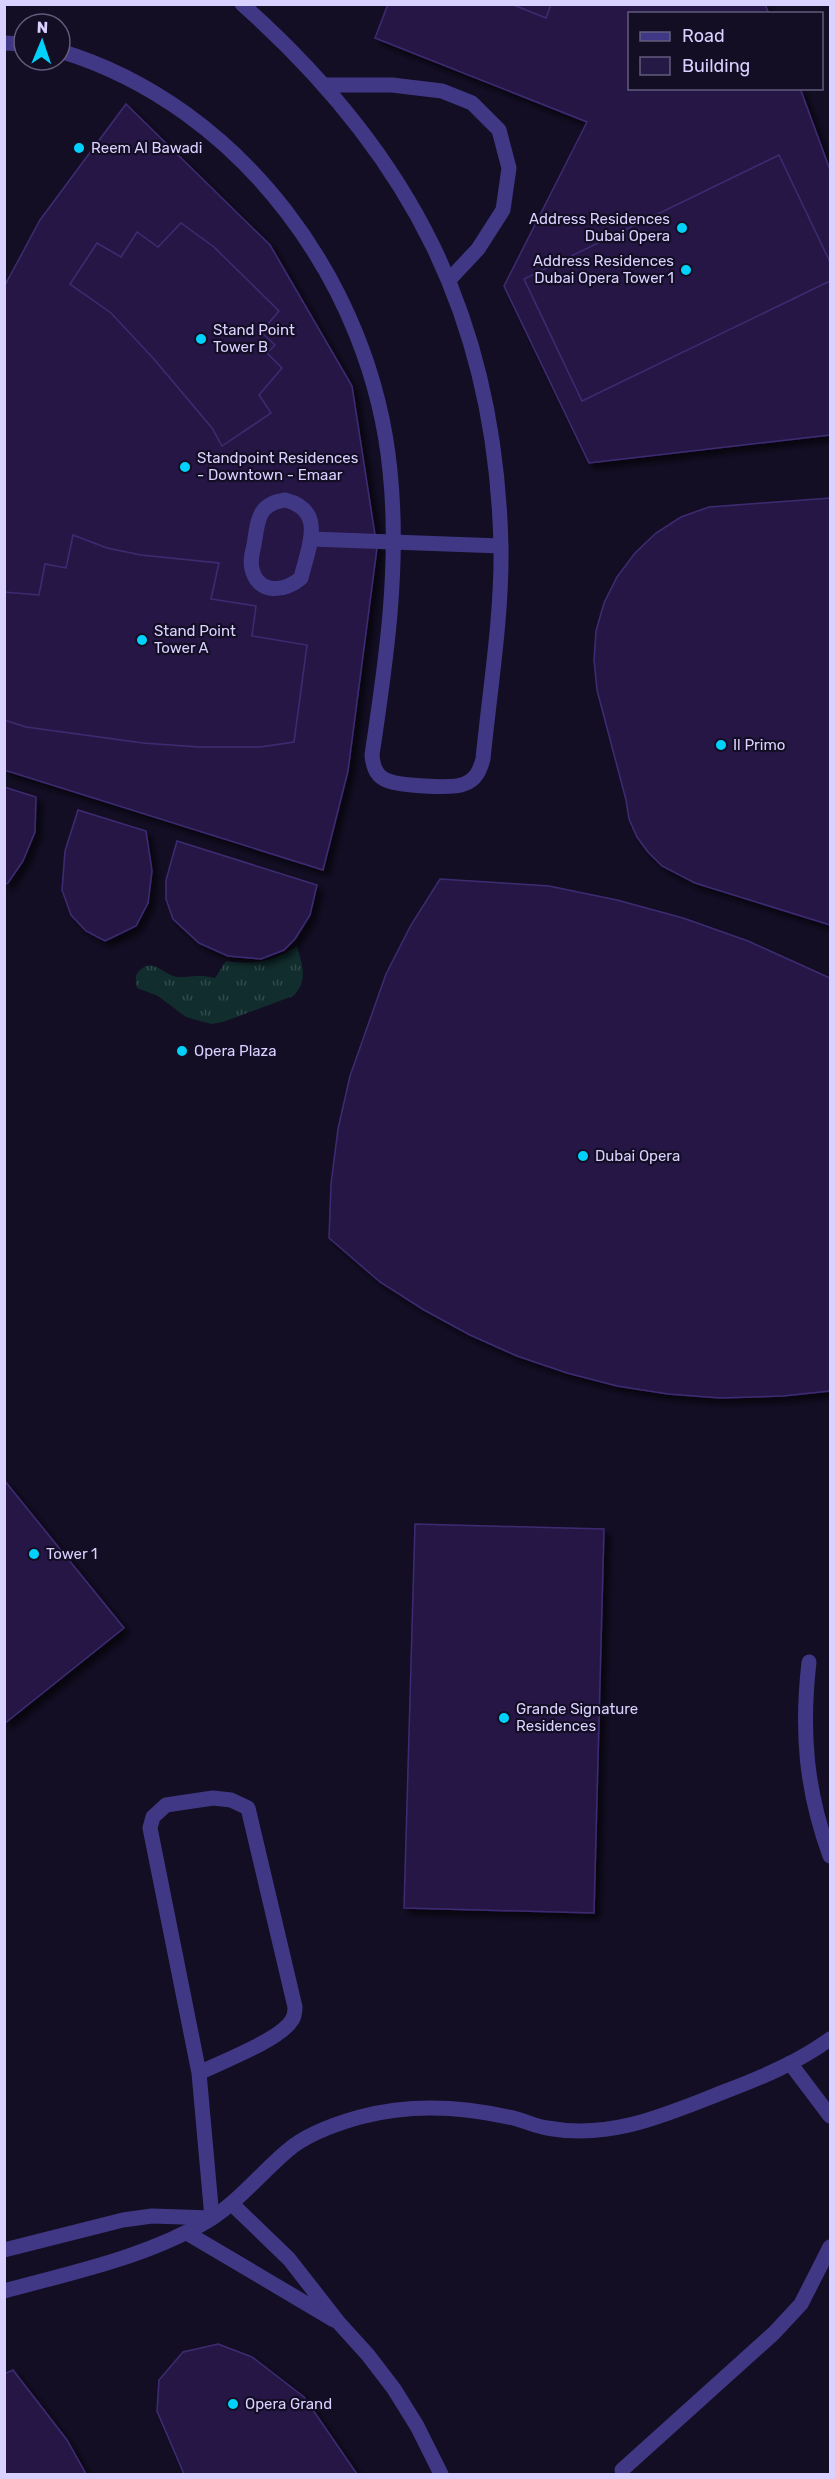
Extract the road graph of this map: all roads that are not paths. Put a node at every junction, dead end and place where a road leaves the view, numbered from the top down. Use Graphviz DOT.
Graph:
graph roads {
  1 [pos="242,4"];
  2 [pos="72,54"];
  3 [pos="326,85"];
  4 [pos="449,280"];
  5 [pos="311,538"];
  6 [pos="394,542"];
  7 [pos="501,546"];
  8 [pos="809,1662"];
  9 [pos="831,1856"];
  10 [pos="831,2039"];
  11 [pos="790,2063"];
  12 [pos="199,2073"];
  13 [pos="831,2116"];
  14 [pos="232,2204"];
  15 [pos="212,2218"];
  16 [pos="187,2233"];
  17 [pos="831,2247"];
  18 [pos="4,2250"];
  19 [pos="4,2291"];
  20 [pos="339,2323"];
  21 [pos="622,2470"];
  22 [pos="441,2475"];
  1 -- 3 [label="street"];
  2 -- 6 [label="street"];
  3 -- 4 [label="street"];
  3 -- 4 [label="street"];
  4 -- 7 [label="street"];
  5 -- 5 [label="street"];
  5 -- 6 [label="street"];
  6 -- 7 [label="street"];
  6 -- 7 [label="street"];
  8 -- 9 [label="street"];
  10 -- 11 [label="street"];
  11 -- 13 [label="street"];
  11 -- 14 [label="street"];
  12 -- 12 [label="street"];
  12 -- 15 [label="street"];
  14 -- 15 [label="street"];
  14 -- 20 [label="street"];
  15 -- 16 [label="street"];
  15 -- 18 [label="street"];
  16 -- 19 [label="street"];
  16 -- 20 [label="street"];
  17 -- 21 [label="street"];
  20 -- 22 [label="street"];
}
